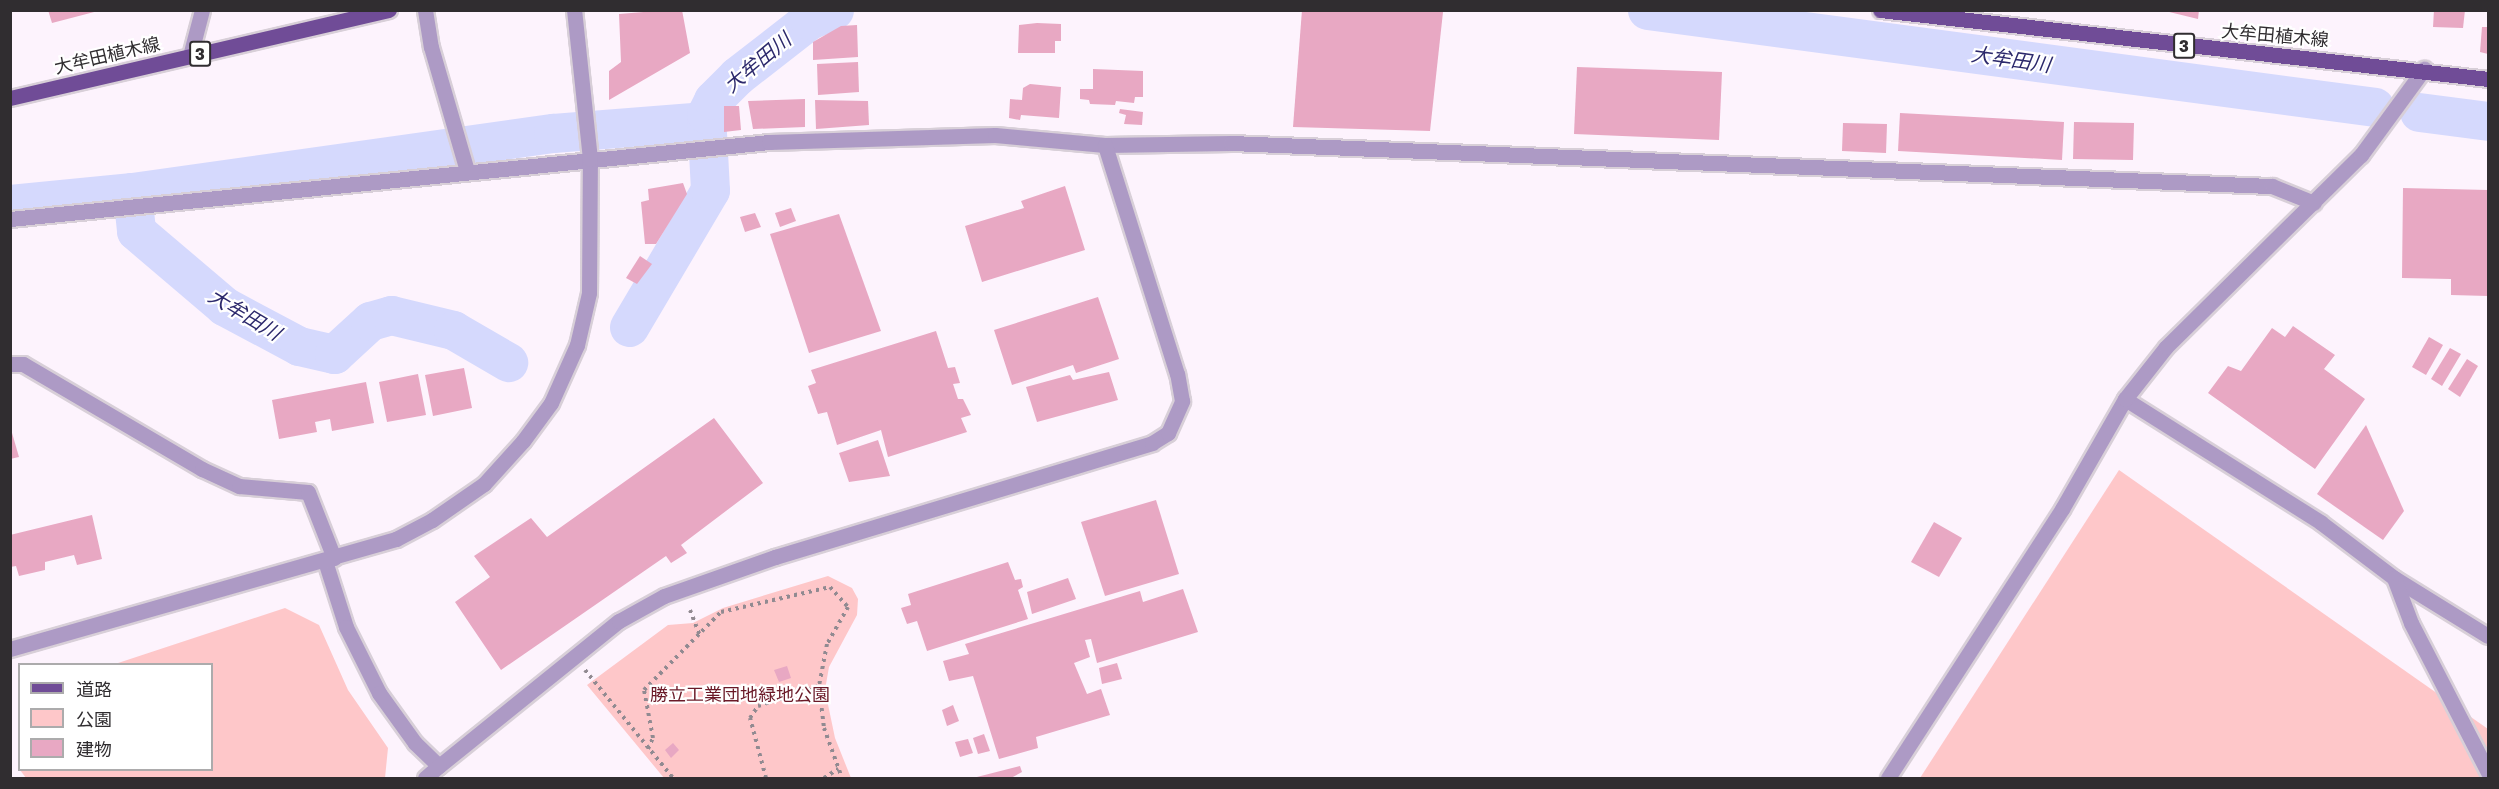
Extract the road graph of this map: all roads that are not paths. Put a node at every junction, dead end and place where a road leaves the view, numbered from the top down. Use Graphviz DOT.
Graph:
graph roads {
  1 [pos="202,10"];
  2 [pos="389,10"];
  3 [pos="425,10"];
  4 [pos="574,10"];
  5 [pos="1880,10"];
  6 [pos="190,56"];
  7 [pos="2424,69"];
  8 [pos="2488,79"];
  9 [pos="10,98"];
  10 [pos="1105,145"];
  11 [pos="589,153"];
  12 [pos="465,166"];
  13 [pos="2314,203"];
  14 [pos="10,219"];
  15 [pos="10,364"];
  16 [pos="2125,399"];
  17 [pos="330,559"];
  18 [pos="2394,578"];
  19 [pos="2488,636"];
  20 [pos="10,649"];
  21 [pos="439,766"];
  22 [pos="2488,772"];
  23 [pos="425,778"];
  24 [pos="1888,778"];
  1 -- 6 [label="street"];
  2 -- 6 [label="main road, 大牟田植木線 / 3"];
  3 -- 12 [label="street"];
  4 -- 11 [label="street"];
  5 -- 7 [label="main road, 大牟田植木線 / 3"];
  6 -- 9 [label="main road, 大牟田植木線 / 3"];
  7 -- 8 [label="main road, 大牟田植木線 / 3"];
  7 -- 13 [label="street"];
  10 -- 11 [label="street"];
  10 -- 13 [label="street"];
  10 -- 21 [label="street"];
  11 -- 12 [label="street"];
  11 -- 17 [label="street"];
  12 -- 14 [label="street"];
  13 -- 16 [label="street"];
  15 -- 17 [label="street"];
  16 -- 18 [label="street"];
  16 -- 24 [label="street"];
  17 -- 20 [label="street"];
  17 -- 21 [label="street"];
  18 -- 19 [label="street"];
  18 -- 22 [label="street"];
  21 -- 23 [label="street"];
}
